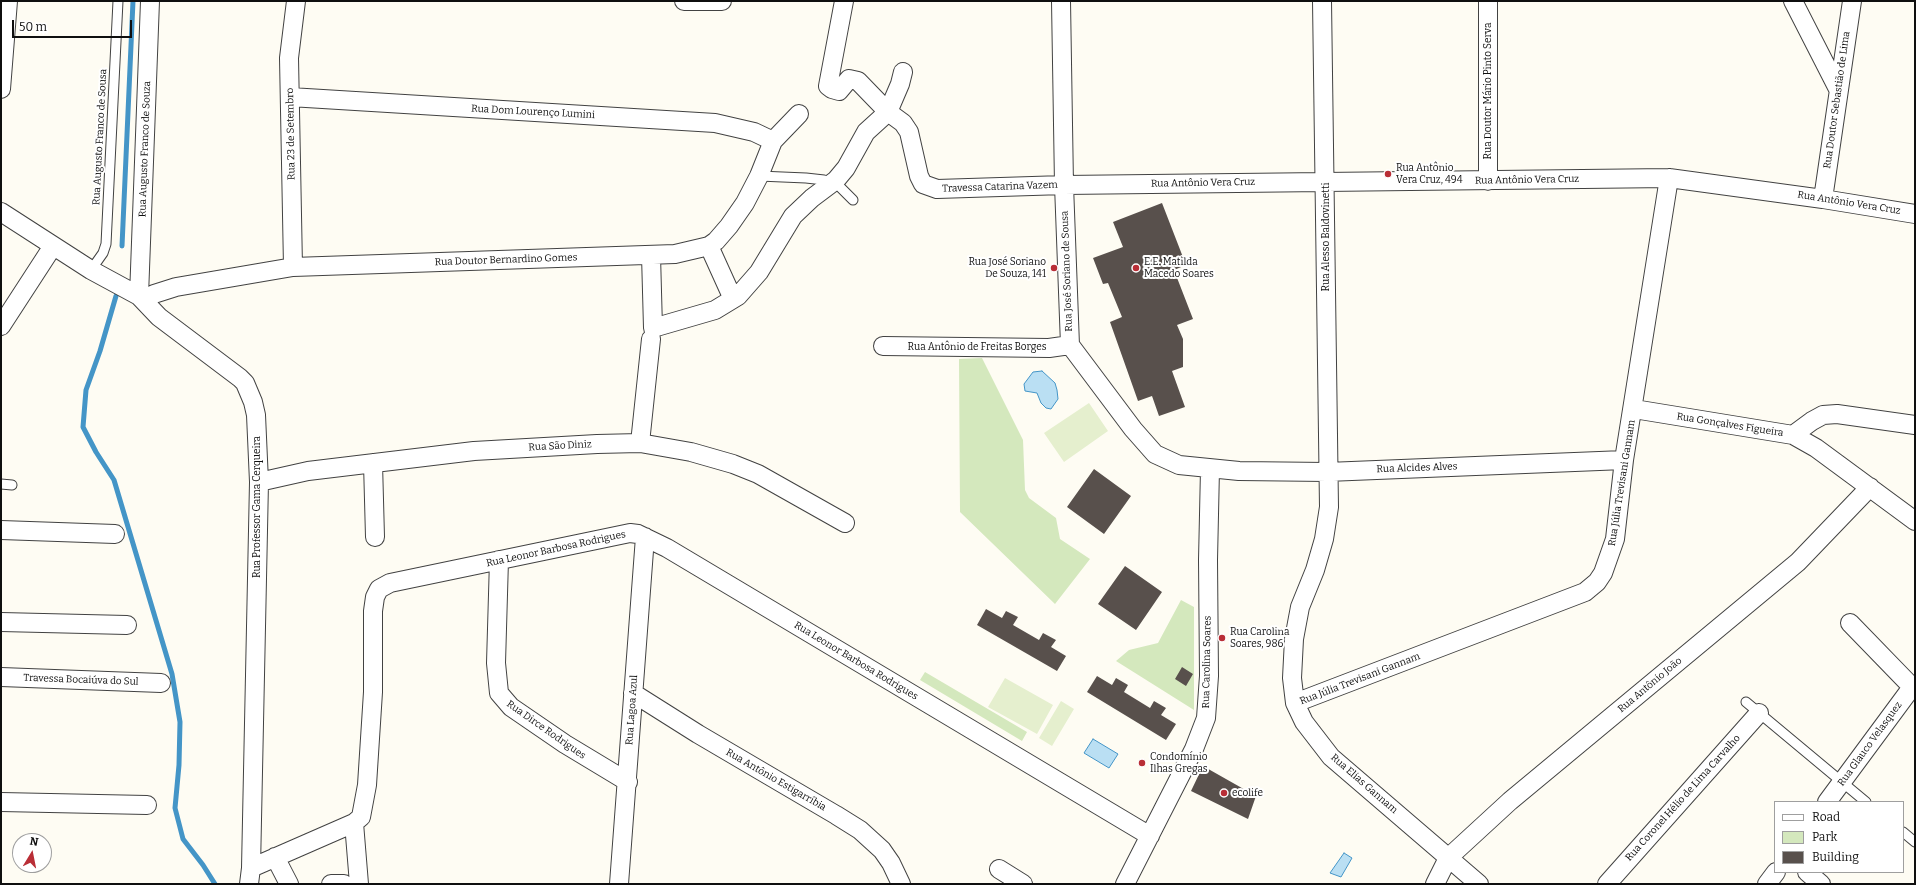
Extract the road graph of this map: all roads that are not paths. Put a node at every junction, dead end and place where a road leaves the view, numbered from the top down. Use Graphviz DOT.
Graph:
graph roads {
  1 [pos="8,1"];
  2 [pos="118,1"];
  3 [pos="150,1"];
  4 [pos="296,1"];
  5 [pos="684,1"];
  6 [pos="722,1"];
  7 [pos="844,1"];
  8 [pos="1061,1"];
  9 [pos="1322,1"];
  10 [pos="1488,1"];
  11 [pos="1793,1"];
  12 [pos="1852,1"];
  13 [pos="904,72"];
  14 [pos="1,89"];
  15 [pos="1838,89"];
  16 [pos="290,97"];
  17 [pos="888,112"];
  18 [pos="799,114"];
  19 [pos="773,141"];
  20 [pos="759,176"];
  21 [pos="1669,178"];
  22 [pos="1488,181"];
  23 [pos="1326,182"];
  24 [pos="832,184"];
  25 [pos="1064,185"];
  26 [pos="1823,199"];
  27 [pos="853,200"];
  28 [pos="1,212"];
  29 [pos="1915,214"];
  30 [pos="53,246"];
  31 [pos="709,246"];
  32 [pos="651,255"];
  33 [pos="293,267"];
  34 [pos="91,270"];
  35 [pos="142,298"];
  36 [pos="733,300"];
  37 [pos="1,326"];
  38 [pos="652,334"];
  39 [pos="1070,345"];
  40 [pos="883,346"];
  41 [pos="1634,409"];
  42 [pos="1915,425"];
  43 [pos="1793,435"];
  44 [pos="640,444"];
  45 [pos="1624,460"];
  46 [pos="373,463"];
  47 [pos="1210,469"];
  48 [pos="1327,472"];
  49 [pos="259,482"];
  50 [pos="1,484"];
  51 [pos="12,485"];
  52 [pos="1870,487"];
  53 [pos="1915,521"];
  54 [pos="845,523"];
  55 [pos="1,530"];
  56 [pos="114,534"];
  57 [pos="375,537"];
  58 [pos="644,537"];
  59 [pos="499,560"];
  60 [pos="1,622"];
  61 [pos="1850,623"];
  62 [pos="127,625"];
  63 [pos="1,677"];
  64 [pos="161,683"];
  65 [pos="1913,688"];
  66 [pos="633,693"];
  67 [pos="1295,703"];
  68 [pos="1752,707"];
  69 [pos="628,782"];
  70 [pos="1842,782"];
  71 [pos="1829,801"];
  72 [pos="1865,801"];
  73 [pos="1,802"];
  74 [pos="147,805"];
  75 [pos="354,823"];
  76 [pos="1904,833"];
  77 [pos="1150,836"];
  78 [pos="1915,842"];
  79 [pos="275,857"];
  80 [pos="1448,858"];
  81 [pos="999,869"];
  82 [pos="1775,873"];
  83 [pos="1808,873"];
  84 [pos="250,876"];
  85 [pos="289,884"];
  86 [pos="331,884"];
  87 [pos="344,884"];
  88 [pos="358,884"];
  89 [pos="619,884"];
  90 [pos="901,884"];
  91 [pos="1023,884"];
  92 [pos="1125,884"];
  93 [pos="1435,884"];
  94 [pos="1479,884"];
  95 [pos="1607,884"];
  96 [pos="1766,884"];
  97 [pos="1820,884"];
  1 -- 14 [label="street"];
  2 -- 34 [label="lane, Rua Augusto Franco de Sousa"];
  3 -- 35 [label="street, Rua Augusto Franco de Souza"];
  4 -- 16 [label="street, Rua 23 de Setembro"];
  5 -- 6 [label="street"];
  7 -- 17 [label="street"];
  8 -- 25 [label="street, Rua José Soriano de Sousa"];
  9 -- 23 [label="street, Rua Alesso Baldovinetti"];
  10 -- 22 [label="street, Rua Doutor Mário Pinto Serva"];
  11 -- 15 [label="street"];
  12 -- 15 [label="street, Rua Doutor Sebastião de Lima"];
  13 -- 17 [label="street"];
  15 -- 26 [label="street, Rua Doutor Sebastião de Lima"];
  16 -- 19 [label="street, Rua Dom Lourenço Lumini"];
  16 -- 33 [label="street, Rua 23 de Setembro"];
  17 -- 24 [label="street"];
  17 -- 25 [label="street, Travessa Catarina Vazem"];
  18 -- 19 [label="street"];
  19 -- 20 [label="street"];
  20 -- 24 [label="lane"];
  20 -- 31 [label="street"];
  21 -- 22 [label="street, Rua Antônio Vera Cruz"];
  21 -- 26 [label="street, Rua Antônio Vera Cruz"];
  21 -- 41 [label="street, Rua Júlia Trevisani Gannam"];
  22 -- 23 [label="street, Rua Antônio Vera Cruz"];
  23 -- 25 [label="street, Rua Antônio Vera Cruz"];
  23 -- 48 [label="street, Rua Alesso Baldovinetti"];
  24 -- 27 [label="lane"];
  24 -- 36 [label="street"];
  25 -- 39 [label="street, Rua José Soriano de Sousa"];
  26 -- 29 [label="street, Rua Antônio Vera Cruz"];
  28 -- 30 [label="street, Rua Professor Gama Cerqueira"];
  30 -- 34 [label="street, Rua Professor Gama Cerqueira"];
  30 -- 37 [label="street"];
  31 -- 32 [label="street, Rua Doutor Bernardino Gomes"];
  31 -- 36 [label="street"];
  32 -- 33 [label="street, Rua Doutor Bernardino Gomes"];
  32 -- 38 [label="street"];
  33 -- 35 [label="street, Rua Doutor Bernardino Gomes"];
  34 -- 35 [label="street, Rua Professor Gama Cerqueira"];
  35 -- 49 [label="street, Rua Professor Gama Cerqueira"];
  36 -- 38 [label="street"];
  38 -- 44 [label="street"];
  39 -- 40 [label="street, Rua Antônio de Freitas Borges"];
  39 -- 47 [label="street, Rua José Soriano de Sousa"];
  41 -- 43 [label="street, Rua Gonçalves Figueira"];
  41 -- 45 [label="street, Rua Júlia Trevisani Gannam"];
  42 -- 43 [label="street, Rua Gonçalves Figueira"];
  43 -- 52 [label="street"];
  44 -- 46 [label="street, Rua São Diniz"];
  44 -- 54 [label="street, Rua São Diniz"];
  45 -- 48 [label="street, Rua Alcides Alves"];
  45 -- 67 [label="street, Rua Júlia Trevisani Gannam"];
  46 -- 49 [label="street, Rua São Diniz"];
  46 -- 57 [label="street"];
  47 -- 48 [label="street, Rua Alcides Alves"];
  47 -- 77 [label="street, Rua Carolina Soares"];
  48 -- 67 [label="street, Rua Elias Gannam"];
  49 -- 84 [label="street, Rua Professor Gama Cerqueira"];
  50 -- 51 [label="lane"];
  52 -- 53 [label="street"];
  52 -- 80 [label="street, Rua Antônio João"];
  55 -- 56 [label="street"];
  58 -- 59 [label="street, Rua Leonor Barbosa Rodrigues"];
  58 -- 66 [label="street, Rua Lagoa Azul"];
  58 -- 77 [label="street, Rua Leonor Barbosa Rodrigues"];
  59 -- 69 [label="street, Rua Dirce Rodrigues"];
  59 -- 75 [label="street, Rua Leonor Barbosa Rodrigues"];
  60 -- 62 [label="street"];
  61 -- 65 [label="street, Rua Glauco Velasquez"];
  63 -- 64 [label="street, Travessa Bocaiúva do Sul"];
  65 -- 70 [label="street, Rua Glauco Velasquez"];
  66 -- 69 [label="street, Rua Lagoa Azul"];
  66 -- 90 [label="street, Rua Antônio Estigarríbia"];
  67 -- 80 [label="street, Rua Elias Gannam"];
  68 -- 70 [label="lane, Rua Coronel Hélio de Lima Carvalho"];
  68 -- 95 [label="street, Rua Coronel Hélio de Lima Carvalho"];
  69 -- 89 [label="street, Rua Lagoa Azul"];
  70 -- 71 [label="street, Rua Glauco Velasquez"];
  70 -- 72 [label="lane, Rua Coronel Hélio de Lima Carvalho"];
  73 -- 74 [label="street"];
  75 -- 79 [label="street"];
  75 -- 88 [label="street"];
  76 -- 78 [label="lane"];
  77 -- 92 [label="street, Rua Carolina Soares"];
  79 -- 84 [label="street"];
  79 -- 85 [label="street"];
  80 -- 93 [label="street, Rua Antônio João"];
  80 -- 94 [label="street, Rua Elias Gannam"];
  81 -- 91 [label="street"];
  82 -- 96 [label="street"];
  83 -- 97 [label="street"];
  86 -- 87 [label="street"];
}
